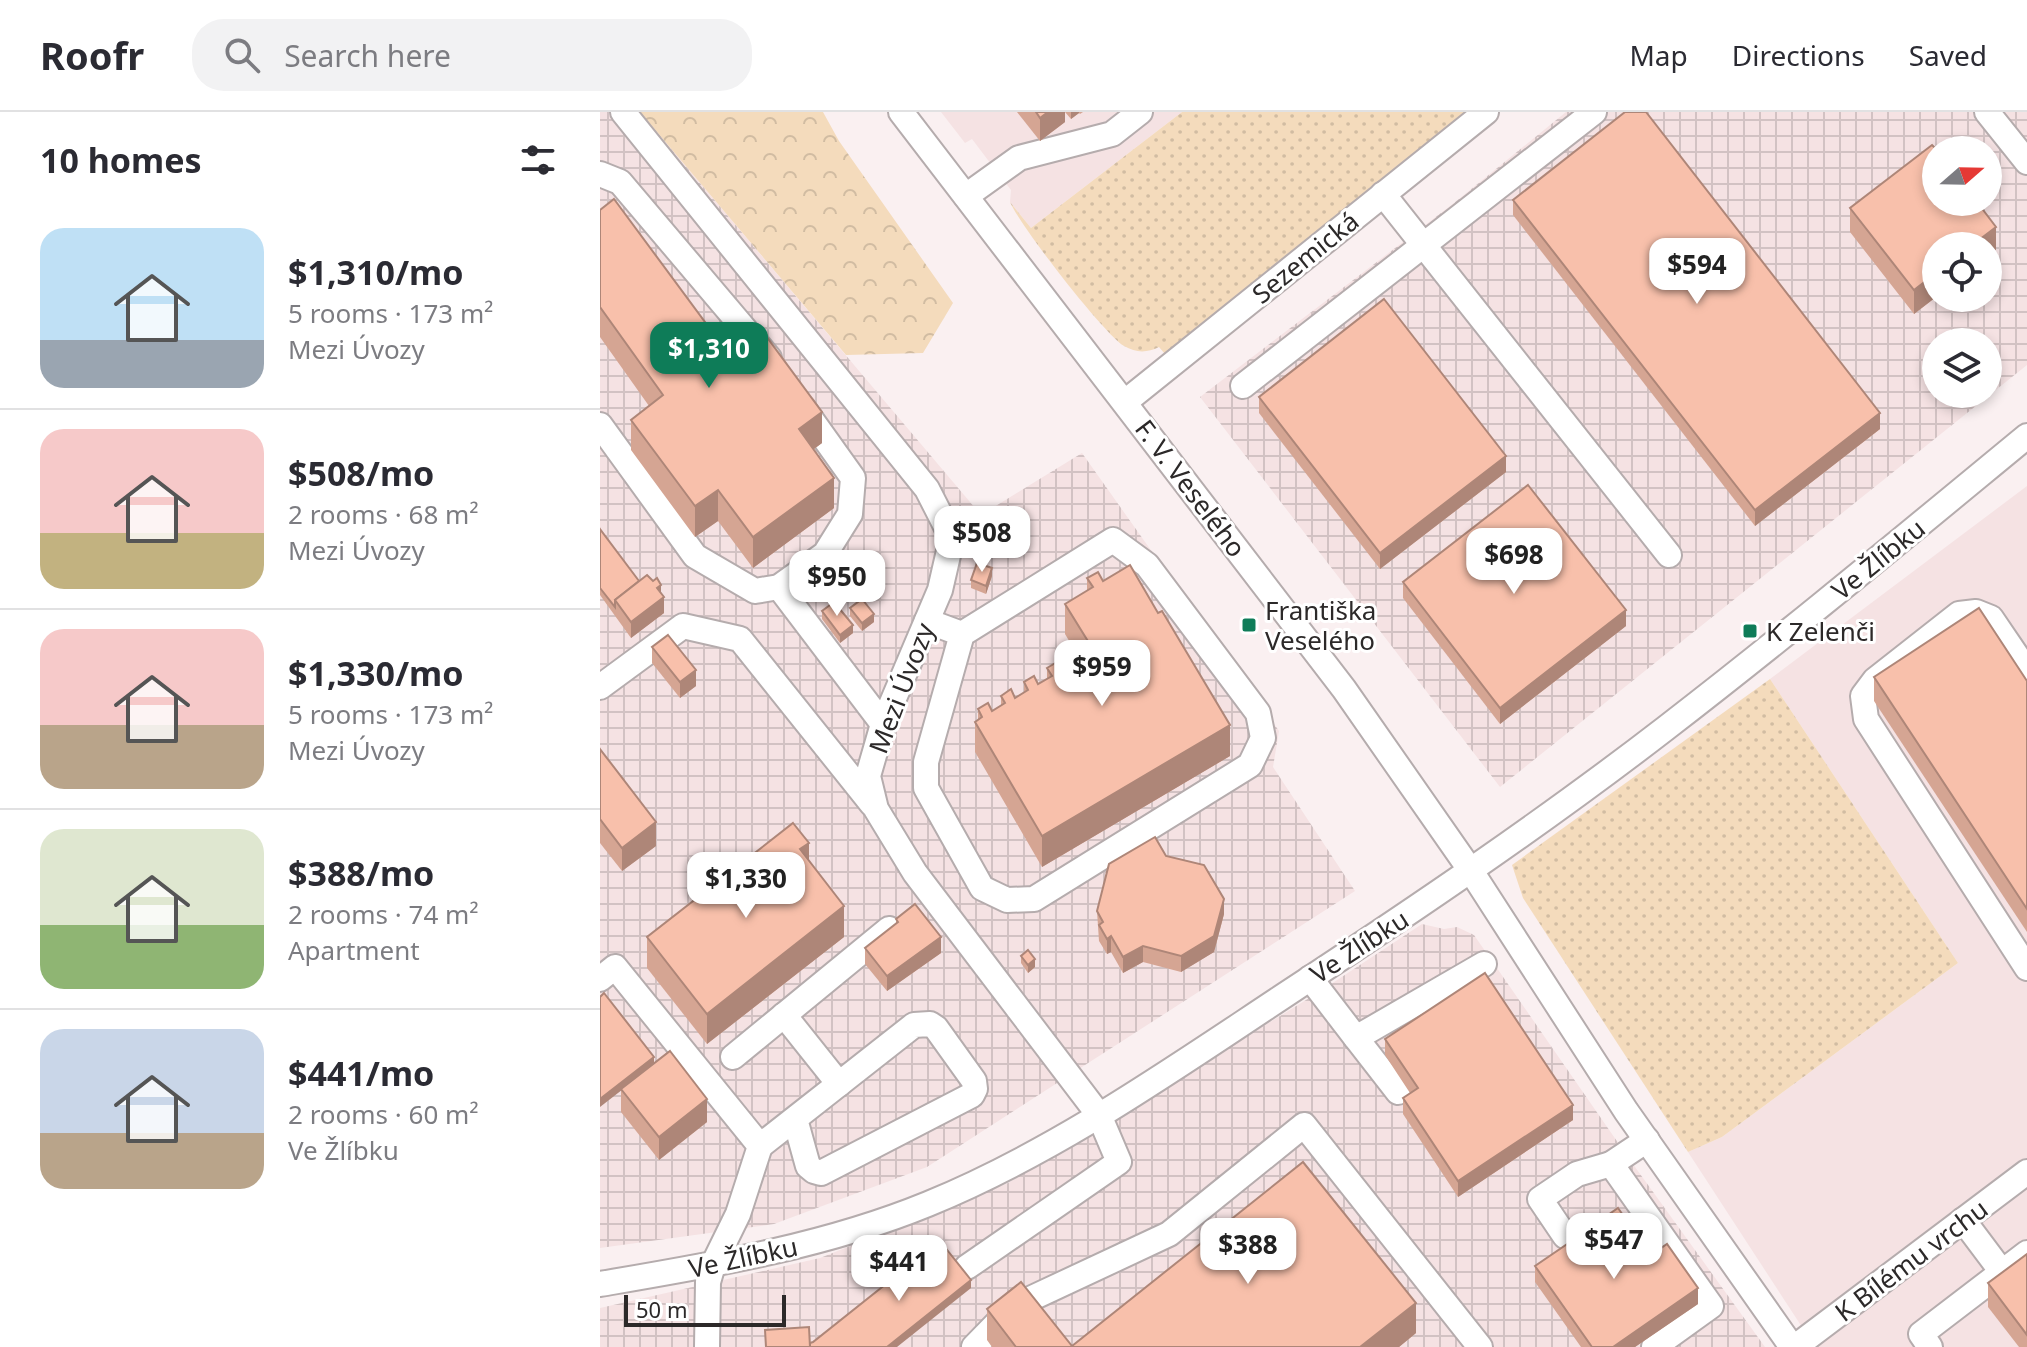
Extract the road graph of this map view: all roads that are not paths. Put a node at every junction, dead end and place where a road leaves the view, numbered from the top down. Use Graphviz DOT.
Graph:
graph roads {
  1 [pos="623,112"];
  2 [pos="901,112"];
  3 [pos="1140,112"];
  4 [pos="1486,112"];
  5 [pos="1594,112"];
  6 [pos="1987,112"];
  7 [pos="2027,162"];
  8 [pos="600,174"];
  9 [pos="1383,194"];
  10 [pos="966,196"];
  11 [pos="1423,245"];
  12 [pos="1243,386"];
  13 [pos="1125,402"];
  14 [pos="600,425"];
  15 [pos="2027,436"];
  16 [pos="1669,555"];
  17 [pos="779,587"];
  18 [pos="927,621"];
  19 [pos="962,634"];
  20 [pos="2027,671"];
  21 [pos="600,687"];
  22 [pos="883,724"];
  23 [pos="876,809"];
  24 [pos="1471,871"];
  25 [pos="904,918"];
  26 [pos="1484,964"];
  27 [pos="2027,968"];
  28 [pos="1310,978"];
  29 [pos="600,979"];
  30 [pos="784,1015"];
  31 [pos="1356,1038"];
  32 [pos="733,1057"];
  33 [pos="839,1084"];
  34 [pos="1398,1092"];
  35 [pos="1099,1115"];
  36 [pos="795,1119"];
  37 [pos="1647,1140"];
  38 [pos="760,1146"];
  39 [pos="1611,1164"];
  40 [pos="2027,1172"];
  41 [pos="1963,1220"];
  42 [pos="1565,1236"];
  43 [pos="2027,1253"];
  44 [pos="713,1265"];
  45 [pos="967,1267"];
  46 [pos="2002,1272"];
  47 [pos="600,1284"];
  48 [pos="707,1347"];
  49 [pos="974,1347"];
  50 [pos="1480,1347"];
  51 [pos="1654,1347"];
  52 [pos="1793,1347"];
  53 [pos="1930,1347"];
  1 -- 18 [label="street, Mezi Úvozy"];
  2 -- 10 [label="street, F. V. Veselého"];
  3 -- 10 [label="street"];
  4 -- 9 [label="street, Sezemická"];
  5 -- 11 [label="street"];
  6 -- 7 [label="street"];
  8 -- 17 [label="street"];
  9 -- 11 [label="street"];
  9 -- 13 [label="street, Sezemická"];
  10 -- 13 [label="street, F. V. Veselého"];
  11 -- 12 [label="street"];
  11 -- 16 [label="street"];
  13 -- 24 [label="street, F. V. Veselého"];
  14 -- 17 [label="street"];
  15 -- 24 [label="street, Ve Žlíbku"];
  17 -- 22 [label="street"];
  18 -- 19 [label="street"];
  18 -- 22 [label="street, Mezi Úvozy"];
  19 -- 19 [label="street"];
  20 -- 27 [label="street"];
  21 -- 23 [label="street"];
  22 -- 23 [label="street, Mezi Úvozy"];
  23 -- 35 [label="street, Mezi Úvozy"];
  24 -- 28 [label="street, Ve Žlíbku"];
  24 -- 37 [label="street"];
  25 -- 30 [label="street"];
  26 -- 31 [label="street"];
  28 -- 31 [label="street"];
  28 -- 35 [label="street, Ve Žlíbku"];
  29 -- 38 [label="street"];
  30 -- 32 [label="street"];
  30 -- 33 [label="street"];
  31 -- 34 [label="street"];
  33 -- 36 [label="street"];
  33 -- 36 [label="street"];
  35 -- 44 [label="street, Ve Žlíbku"];
  35 -- 45 [label="street, Mezi Úvozy"];
  36 -- 38 [label="street"];
  37 -- 39 [label="street"];
  37 -- 52 [label="street"];
  38 -- 44 [label="street"];
  39 -- 42 [label="street"];
  39 -- 51 [label="street"];
  40 -- 41 [label="street, K Bílému vrchu"];
  41 -- 46 [label="street"];
  41 -- 52 [label="street, K Bílému vrchu"];
  43 -- 46 [label="street"];
  44 -- 47 [label="street, Ve Žlíbku"];
  44 -- 48 [label="street"];
  46 -- 53 [label="street"];
  49 -- 50 [label="street"];
}
